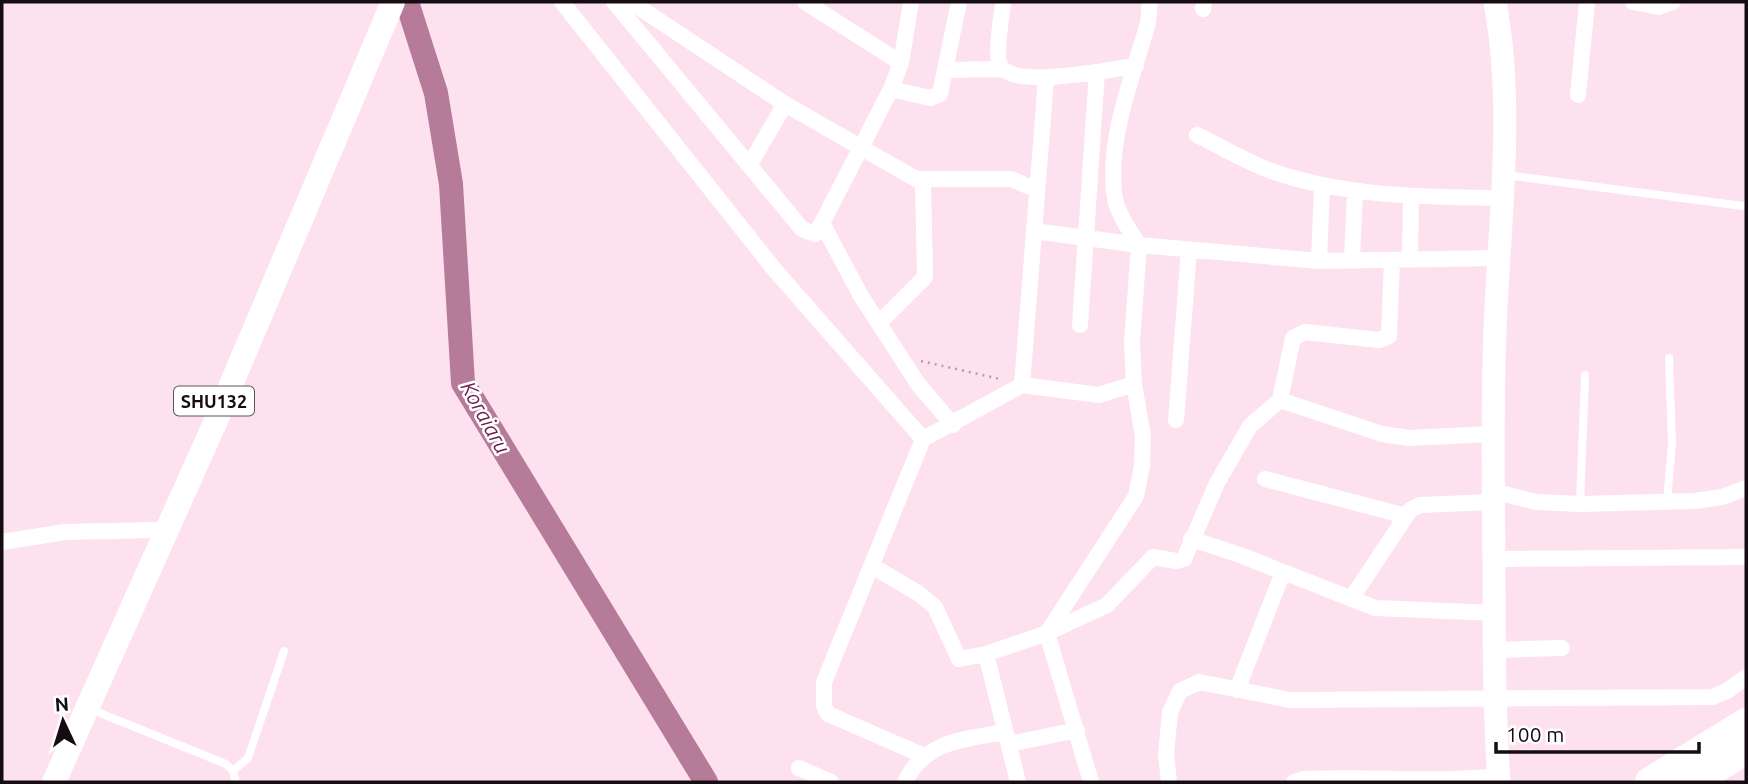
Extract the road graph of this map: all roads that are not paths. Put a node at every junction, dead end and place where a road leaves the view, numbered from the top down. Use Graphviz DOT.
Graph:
graph roads {
  1 [pos="393,2"];
  2 [pos="562,2"];
  3 [pos="614,2"];
  4 [pos="631,2"];
  5 [pos="805,2"];
  6 [pos="911,2"];
  7 [pos="959,2"];
  8 [pos="1003,2"];
  9 [pos="1150,2"];
  10 [pos="1495,2"];
  11 [pos="1587,2"];
  12 [pos="1633,2"];
  13 [pos="1674,2"];
  14 [pos="372,8"];
  15 [pos="901,64"];
  16 [pos="1136,66"];
  17 [pos="1002,69"];
  18 [pos="945,70"];
  19 [pos="1097,72"];
  20 [pos="1046,79"];
  21 [pos="891,89"];
  22 [pos="1578,95"];
  23 [pos="785,104"];
  24 [pos="1197,135"];
  25 [pos="862,149"];
  26 [pos="750,163"];
  27 [pos="1506,175"];
  28 [pos="923,181"];
  29 [pos="1322,186"];
  30 [pos="1037,190"];
  31 [pos="1355,191"];
  32 [pos="1411,197"];
  33 [pos="1503,198"];
  34 [pos="1743,206"];
  35 [pos="822,223"];
  36 [pos="1034,231"];
  37 [pos="1086,238"];
  38 [pos="1139,245"];
  39 [pos="1189,250"];
  40 [pos="1498,258"];
  41 [pos="1410,259"];
  42 [pos="1352,260"];
  43 [pos="1392,260"];
  44 [pos="1319,261"];
  45 [pos="880,322"];
  46 [pos="1080,325"];
  47 [pos="1669,358"];
  48 [pos="1585,375"];
  49 [pos="1134,384"];
  50 [pos="1022,385"];
  51 [pos="1280,400"];
  52 [pos="1176,420"];
  53 [pos="953,425"];
  54 [pos="1493,434"];
  55 [pos="923,439"];
  56 [pos="1265,479"];
  57 [pos="1746,488"];
  58 [pos="1493,496"];
  59 [pos="1667,501"];
  60 [pos="1580,503"];
  61 [pos="1406,516"];
  62 [pos="156,530"];
  63 [pos="1191,539"];
  64 [pos="2,542"];
  65 [pos="1746,557"];
  66 [pos="1494,559"];
  67 [pos="872,566"];
  68 [pos="1283,572"];
  69 [pos="1351,599"];
  70 [pos="1494,613"];
  71 [pos="1048,633"];
  72 [pos="1562,648"];
  73 [pos="1494,650"];
  74 [pos="284,651"];
  75 [pos="986,654"];
  76 [pos="1746,677"];
  77 [pos="1237,690"];
  78 [pos="1494,697"];
  79 [pos="82,706"];
  80 [pos="1746,723"];
  81 [pos="1077,730"];
  82 [pos="1007,738"];
  83 [pos="1746,749"];
  84 [pos="922,755"];
  85 [pos="799,768"];
  86 [pos="233,771"];
  87 [pos="1361,779"];
  88 [pos="1499,779"];
  89 [pos="828,781"];
  90 [pos="45,782"];
  91 [pos="54,782"];
  92 [pos="236,782"];
  93 [pos="905,782"];
  94 [pos="1018,782"];
  95 [pos="1091,782"];
  96 [pos="1169,782"];
  97 [pos="1294,782"];
  98 [pos="1650,782"];
  99 [pos="1693,782"];
  1 -- 79 [label="main road"];
  2 -- 55 [label="street"];
  3 -- 26 [label="street"];
  4 -- 23 [label="street"];
  5 -- 15 [label="street"];
  6 -- 15 [label="street"];
  7 -- 18 [label="street"];
  8 -- 17 [label="street"];
  9 -- 16 [label="street"];
  10 -- 27 [label="street"];
  11 -- 22 [label="street"];
  12 -- 13 [label="street"];
  14 -- 62 [label="main road, SHU132"];
  15 -- 21 [label="street"];
  16 -- 19 [label="street"];
  16 -- 38 [label="street"];
  17 -- 18 [label="street"];
  17 -- 20 [label="street"];
  18 -- 21 [label="street"];
  19 -- 20 [label="street"];
  19 -- 37 [label="street"];
  20 -- 30 [label="street"];
  21 -- 25 [label="street"];
  23 -- 25 [label="street"];
  23 -- 26 [label="street"];
  24 -- 29 [label="street"];
  25 -- 28 [label="street"];
  25 -- 35 [label="street"];
  26 -- 35 [label="street"];
  27 -- 33 [label="street"];
  27 -- 34 [label="lane"];
  28 -- 30 [label="street"];
  28 -- 45 [label="street"];
  29 -- 31 [label="street"];
  29 -- 44 [label="street"];
  30 -- 36 [label="street"];
  31 -- 32 [label="street"];
  31 -- 42 [label="street"];
  32 -- 33 [label="street"];
  32 -- 41 [label="street"];
  33 -- 40 [label="street"];
  35 -- 45 [label="street"];
  36 -- 37 [label="street"];
  36 -- 50 [label="street"];
  37 -- 38 [label="street"];
  37 -- 46 [label="street"];
  38 -- 39 [label="street"];
  38 -- 49 [label="street"];
  39 -- 44 [label="street"];
  39 -- 52 [label="street"];
  40 -- 41 [label="street"];
  40 -- 54 [label="street"];
  41 -- 43 [label="street"];
  42 -- 43 [label="street"];
  42 -- 44 [label="street"];
  43 -- 51 [label="street"];
  45 -- 53 [label="street"];
  47 -- 59 [label="lane"];
  48 -- 60 [label="lane"];
  49 -- 50 [label="street"];
  49 -- 71 [label="street"];
  50 -- 53 [label="street"];
  51 -- 54 [label="street"];
  51 -- 63 [label="street"];
  53 -- 55 [label="street"];
  54 -- 58 [label="street"];
  55 -- 67 [label="street"];
  56 -- 61 [label="street"];
  57 -- 59 [label="street"];
  58 -- 60 [label="street"];
  58 -- 61 [label="street"];
  58 -- 66 [label="street"];
  59 -- 60 [label="street"];
  61 -- 69 [label="street"];
  62 -- 64 [label="street"];
  62 -- 79 [label="main road, SHU132"];
  63 -- 68 [label="street"];
  63 -- 71 [label="street"];
  65 -- 66 [label="street"];
  66 -- 70 [label="street"];
  67 -- 75 [label="street"];
  67 -- 84 [label="street"];
  68 -- 69 [label="street"];
  68 -- 77 [label="street"];
  69 -- 70 [label="street"];
  70 -- 73 [label="street"];
  71 -- 75 [label="street"];
  71 -- 81 [label="street"];
  72 -- 73 [label="street"];
  73 -- 78 [label="street"];
  74 -- 86 [label="lane"];
  75 -- 82 [label="street"];
  76 -- 78 [label="street"];
  77 -- 78 [label="street"];
  77 -- 96 [label="street"];
  78 -- 88 [label="street"];
  79 -- 86 [label="lane"];
  79 -- 90 [label="main road, SHU132"];
  79 -- 91 [label="main road"];
  80 -- 98 [label="highway"];
  81 -- 82 [label="street"];
  81 -- 95 [label="street"];
  82 -- 84 [label="street"];
  82 -- 94 [label="street"];
  83 -- 99 [label="highway"];
  84 -- 93 [label="street"];
  85 -- 89 [label="street"];
  86 -- 92 [label="lane"];
  87 -- 88 [label="street"];
  87 -- 97 [label="street"];
}
